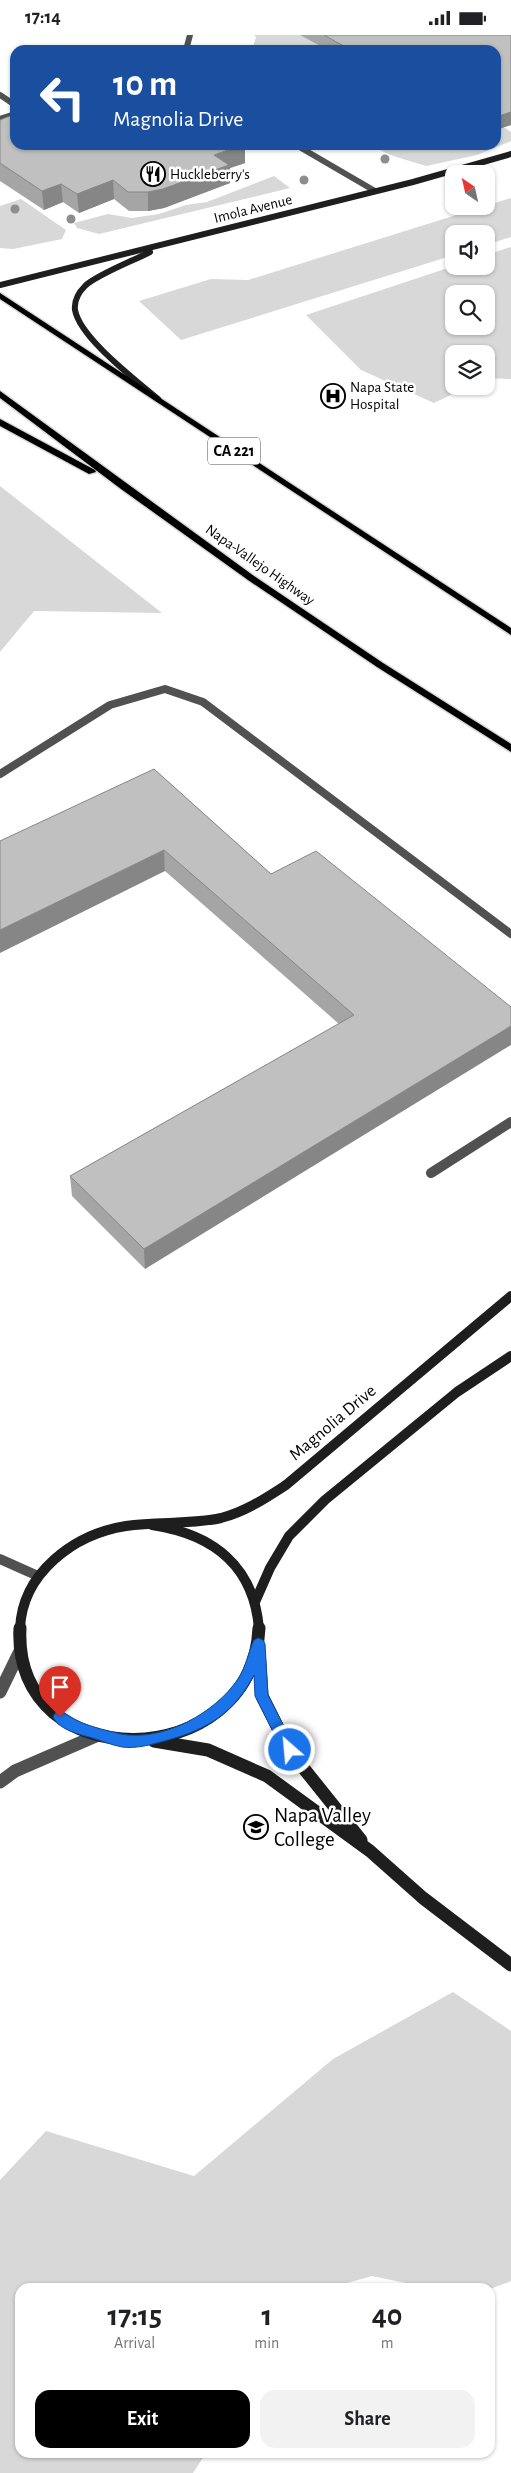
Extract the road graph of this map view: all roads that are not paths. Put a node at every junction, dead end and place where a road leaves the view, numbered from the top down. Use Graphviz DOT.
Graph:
graph roads {
  1 [pos="305,150"];
  2 [pos="511,154"];
  3 [pos="375,191"];
  4 [pos="169,242"];
  5 [pos="0,285"];
  6 [pos="0,295"];
  7 [pos="0,394"];
  8 [pos="166,406"];
  9 [pos="0,422"];
  10 [pos="139,497"];
  11 [pos="511,632"];
  12 [pos="511,749"];
  13 [pos="0,774"];
  14 [pos="511,934"];
  15 [pos="511,1122"];
  16 [pos="431,1173"];
  17 [pos="511,1297"];
  18 [pos="511,1356"];
  19 [pos="152,1525"];
  20 [pos="0,1559"];
  21 [pos="38,1576"];
  22 [pos="255,1602"];
  23 [pos="258,1644"];
  24 [pos="20,1651"];
  25 [pos="0,1692"];
  26 [pos="98,1735"];
  27 [pos="148,1740"];
  28 [pos="0,1782"];
  29 [pos="370,1851"];
  30 [pos="511,1965"];
  1 -- 3 [label="street"];
  2 -- 3 [label="street, Imola Avenue"];
  3 -- 4 [label="street, Imola Avenue"];
  4 -- 5 [label="street, Imola Avenue"];
  4 -- 8 [label="street"];
  6 -- 8 [label="main road, CA 221"];
  7 -- 10 [label="main road, Napa-Vallejo Highway"];
  8 -- 11 [label="main road, CA 221"];
  9 -- 10 [label="main road"];
  10 -- 12 [label="main road, Napa-Vallejo Highway"];
  13 -- 14 [label="street"];
  15 -- 16 [label="street"];
  17 -- 19 [label="street, Magnolia Drive"];
  18 -- 22 [label="street"];
  19 -- 21 [label="street, Magnolia Drive"];
  19 -- 22 [label="street, Magnolia Drive"];
  20 -- 21 [label="street"];
  21 -- 24 [label="street, Magnolia Drive"];
  22 -- 23 [label="street, Magnolia Drive"];
  23 -- 27 [label="street, Magnolia Drive"];
  23 -- 29 [label="street"];
  24 -- 25 [label="street"];
  24 -- 26 [label="street, Magnolia Drive"];
  26 -- 27 [label="street, Magnolia Drive"];
  26 -- 28 [label="street"];
  27 -- 29 [label="street"];
  29 -- 30 [label="street"];
}
